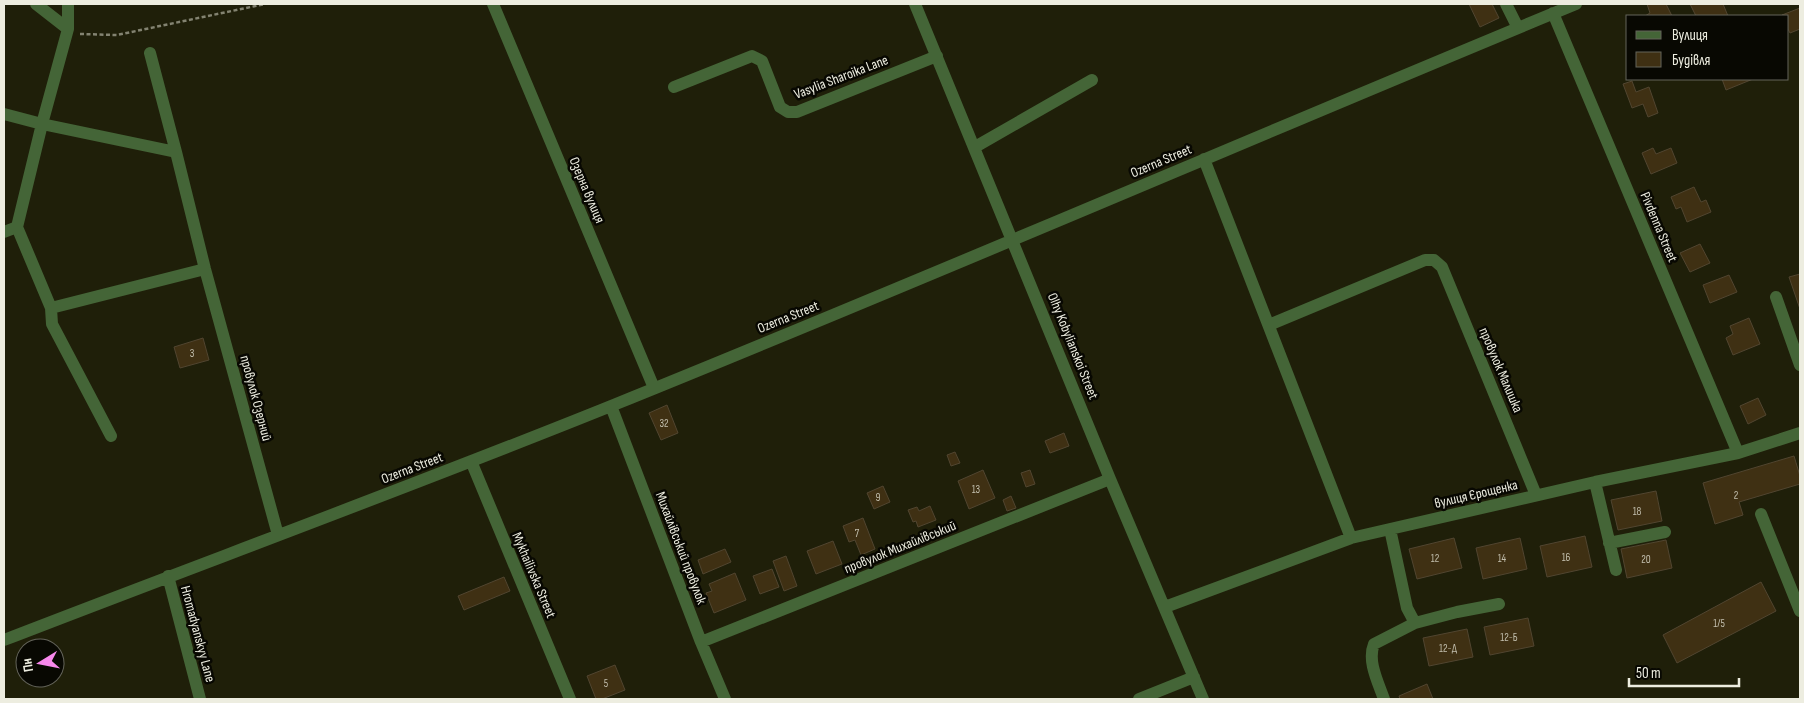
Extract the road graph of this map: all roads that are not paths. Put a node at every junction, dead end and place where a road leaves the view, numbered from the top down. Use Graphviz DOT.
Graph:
graph roads {
  1 [pos="36,4"];
  2 [pos="68,4"];
  3 [pos="493,4"];
  4 [pos="915,4"];
  5 [pos="1506,4"];
  6 [pos="1576,4"];
  7 [pos="1553,13"];
  8 [pos="1518,28"];
  9 [pos="68,29"];
  10 [pos="150,53"];
  11 [pos="937,56"];
  12 [pos="1092,80"];
  13 [pos="674,87"];
  14 [pos="4,114"];
  15 [pos="42,124"];
  16 [pos="975,147"];
  17 [pos="176,152"];
  18 [pos="1204,159"];
  19 [pos="16,227"];
  20 [pos="4,232"];
  21 [pos="1014,240"];
  22 [pos="205,269"];
  23 [pos="1776,297"];
  24 [pos="51,308"];
  25 [pos="1269,325"];
  26 [pos="1800,364"];
  27 [pos="654,388"];
  28 [pos="611,406"];
  29 [pos="1800,433"];
  30 [pos="111,436"];
  31 [pos="1738,452"];
  32 [pos="471,461"];
  33 [pos="1110,478"];
  34 [pos="1596,482"];
  35 [pos="1536,495"];
  36 [pos="1761,514"];
  37 [pos="1390,529"];
  38 [pos="1665,532"];
  39 [pos="278,535"];
  40 [pos="1351,538"];
  41 [pos="1609,543"];
  42 [pos="1616,570"];
  43 [pos="168,576"];
  44 [pos="1499,604"];
  45 [pos="1165,607"];
  46 [pos="1800,611"];
  47 [pos="1415,623"];
  48 [pos="4,640"];
  49 [pos="701,642"];
  50 [pos="1194,677"];
  51 [pos="200,699"];
  52 [pos="570,699"];
  53 [pos="724,699"];
  54 [pos="1139,699"];
  55 [pos="1203,699"];
  56 [pos="1384,699"];
  1 -- 9 [label="street"];
  2 -- 9 [label="street"];
  3 -- 27 [label="street, Озерна вулиця"];
  4 -- 11 [label="street, Olhy Kobylianskoi Street"];
  5 -- 8 [label="street"];
  6 -- 7 [label="street, Ozerna Street"];
  7 -- 8 [label="street, Ozerna Street"];
  7 -- 31 [label="street, Pivdenna Street"];
  8 -- 18 [label="street, Ozerna Street"];
  9 -- 15 [label="street"];
  10 -- 17 [label="street, провулок Озерний"];
  11 -- 13 [label="street, Vasylia Sharoika Lane"];
  11 -- 16 [label="street, Olhy Kobylianskoi Street"];
  12 -- 16 [label="street"];
  14 -- 15 [label="street"];
  15 -- 17 [label="street"];
  15 -- 19 [label="street"];
  16 -- 21 [label="street, Olhy Kobylianskoi Street"];
  17 -- 22 [label="street, провулок Озерний"];
  18 -- 21 [label="street, Ozerna Street"];
  18 -- 25 [label="street"];
  19 -- 20 [label="street"];
  19 -- 24 [label="street"];
  21 -- 27 [label="street, Ozerna Street"];
  21 -- 33 [label="street, Olhy Kobylianskoi Street"];
  22 -- 24 [label="street"];
  22 -- 39 [label="street, провулок Озерний"];
  23 -- 26 [label="street"];
  24 -- 30 [label="street"];
  25 -- 35 [label="street, провулок Малишка"];
  25 -- 40 [label="street"];
  27 -- 28 [label="street, Ozerna Street"];
  28 -- 32 [label="street, Ozerna Street"];
  28 -- 49 [label="street, Михайлівський провулок"];
  29 -- 31 [label="street, вулиця Єрощенка"];
  31 -- 34 [label="street, вулиця Єрощенка"];
  32 -- 39 [label="street, Ozerna Street"];
  32 -- 52 [label="street, Mykhailivska Street"];
  33 -- 45 [label="street, Olhy Kobylianskoi Street"];
  33 -- 49 [label="street, провулок Михайлівський"];
  34 -- 35 [label="street, вулиця Єрощенка"];
  34 -- 41 [label="street"];
  35 -- 37 [label="street, вулиця Єрощенка"];
  36 -- 46 [label="street"];
  37 -- 40 [label="street, вулиця Єрощенка"];
  37 -- 47 [label="street"];
  38 -- 41 [label="street"];
  39 -- 43 [label="street, Ozerna Street"];
  40 -- 45 [label="street, вулиця Єрощенка"];
  41 -- 42 [label="street"];
  43 -- 48 [label="street, Ozerna Street"];
  43 -- 51 [label="street, Hromadyanskyy Lane"];
  44 -- 47 [label="street"];
  45 -- 50 [label="street, Olhy Kobylianskoi Street"];
  47 -- 56 [label="street"];
  49 -- 53 [label="street, Михайлівський провулок"];
  50 -- 54 [label="street"];
  50 -- 55 [label="street, Olhy Kobylianskoi Street"];
}
